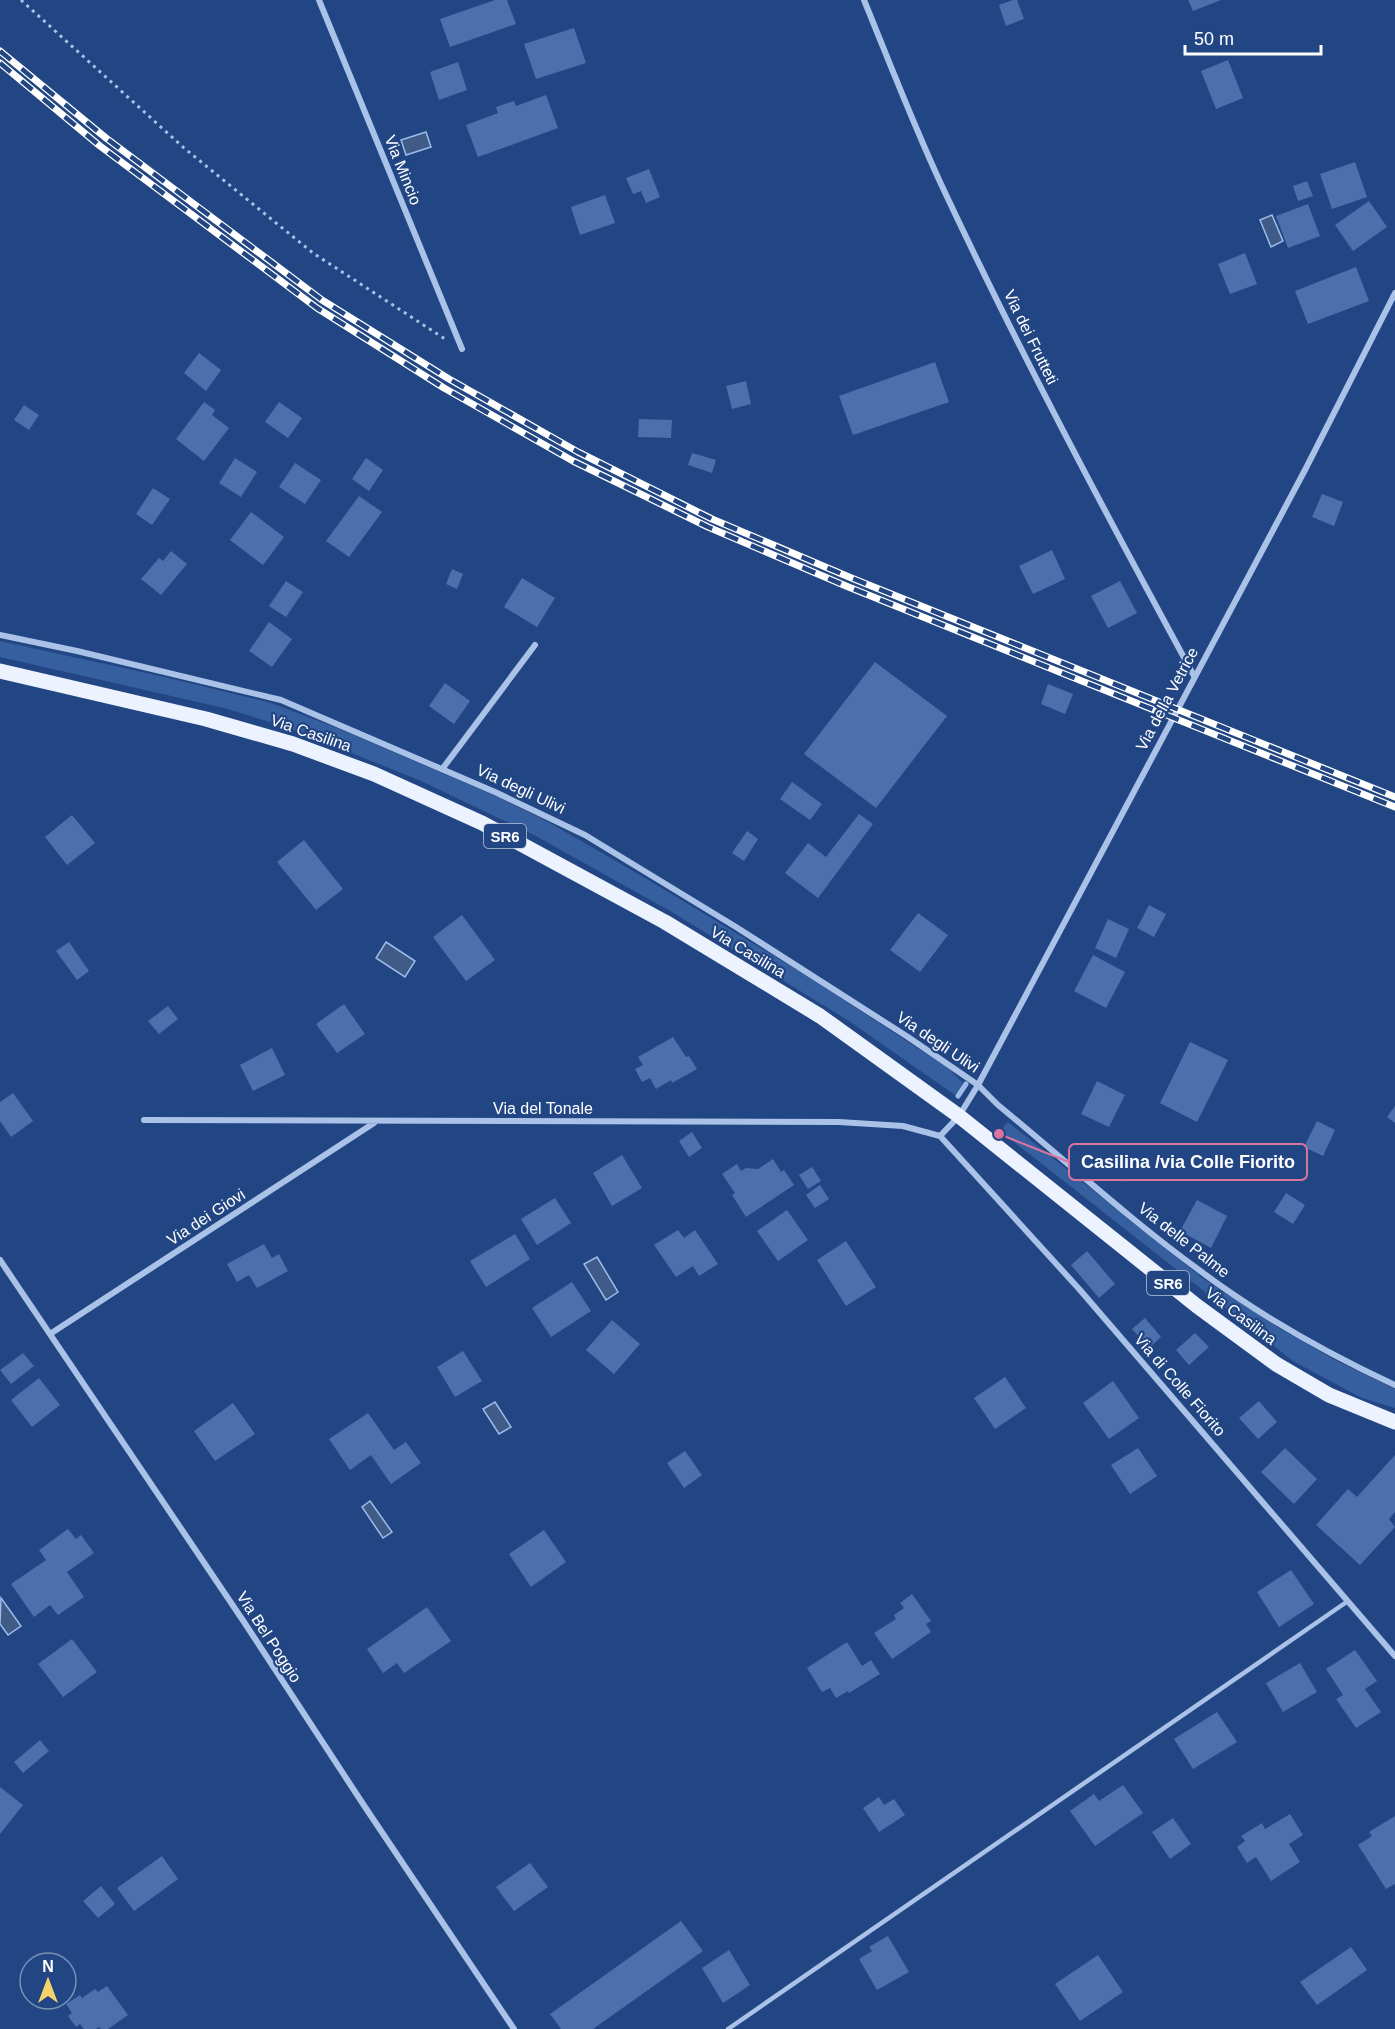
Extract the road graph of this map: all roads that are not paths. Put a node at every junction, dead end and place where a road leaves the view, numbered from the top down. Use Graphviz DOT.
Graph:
graph roads {
  1 [pos="319,0"];
  2 [pos="864,0"];
  3 [pos="1395,293"];
  4 [pos="462,350"];
  5 [pos="0,635"];
  6 [pos="535,645"];
  7 [pos="0,671"];
  8 [pos="1194,676"];
  9 [pos="443,768"];
  10 [pos="978,1085"];
  11 [pos="960,1116"];
  12 [pos="144,1120"];
  13 [pos="376,1122"];
  14 [pos="940,1136"];
  15 [pos="0,1260"];
  16 [pos="50,1334"];
  17 [pos="1395,1384"];
  18 [pos="1395,1422"];
  19 [pos="1348,1601"];
  20 [pos="1395,1656"];
  21 [pos="514,2029"];
  22 [pos="728,2029"];
  1 -- 4 [label="street, Via Mincio"];
  2 -- 8 [label="street, Via dei Frutteti"];
  3 -- 8 [label="street, Via della Vetrice"];
  5 -- 9 [label="street, Via degli Ulivi"];
  6 -- 9 [label="street"];
  7 -- 11 [label="main road, Via Casilina / SR6"];
  8 -- 10 [label="street, Via della Vetrice"];
  9 -- 10 [label="street, Via degli Ulivi"];
  10 -- 11 [label="street, Via della Vetrice"];
  10 -- 17 [label="street, Via delle Palme"];
  11 -- 14 [label="street, Via della Vetrice"];
  11 -- 18 [label="main road, Via Casilina / SR6"];
  12 -- 13 [label="street, Via del Tonale"];
  13 -- 14 [label="street, Via del Tonale"];
  13 -- 16 [label="street, Via dei Giovi"];
  14 -- 19 [label="street, Via di Colle Fiorito"];
  15 -- 16 [label="street, Via Bel Poggio"];
  16 -- 21 [label="street, Via Bel Poggio"];
  19 -- 20 [label="street, Via di Colle Fiorito"];
  19 -- 22 [label="lane"];
}
